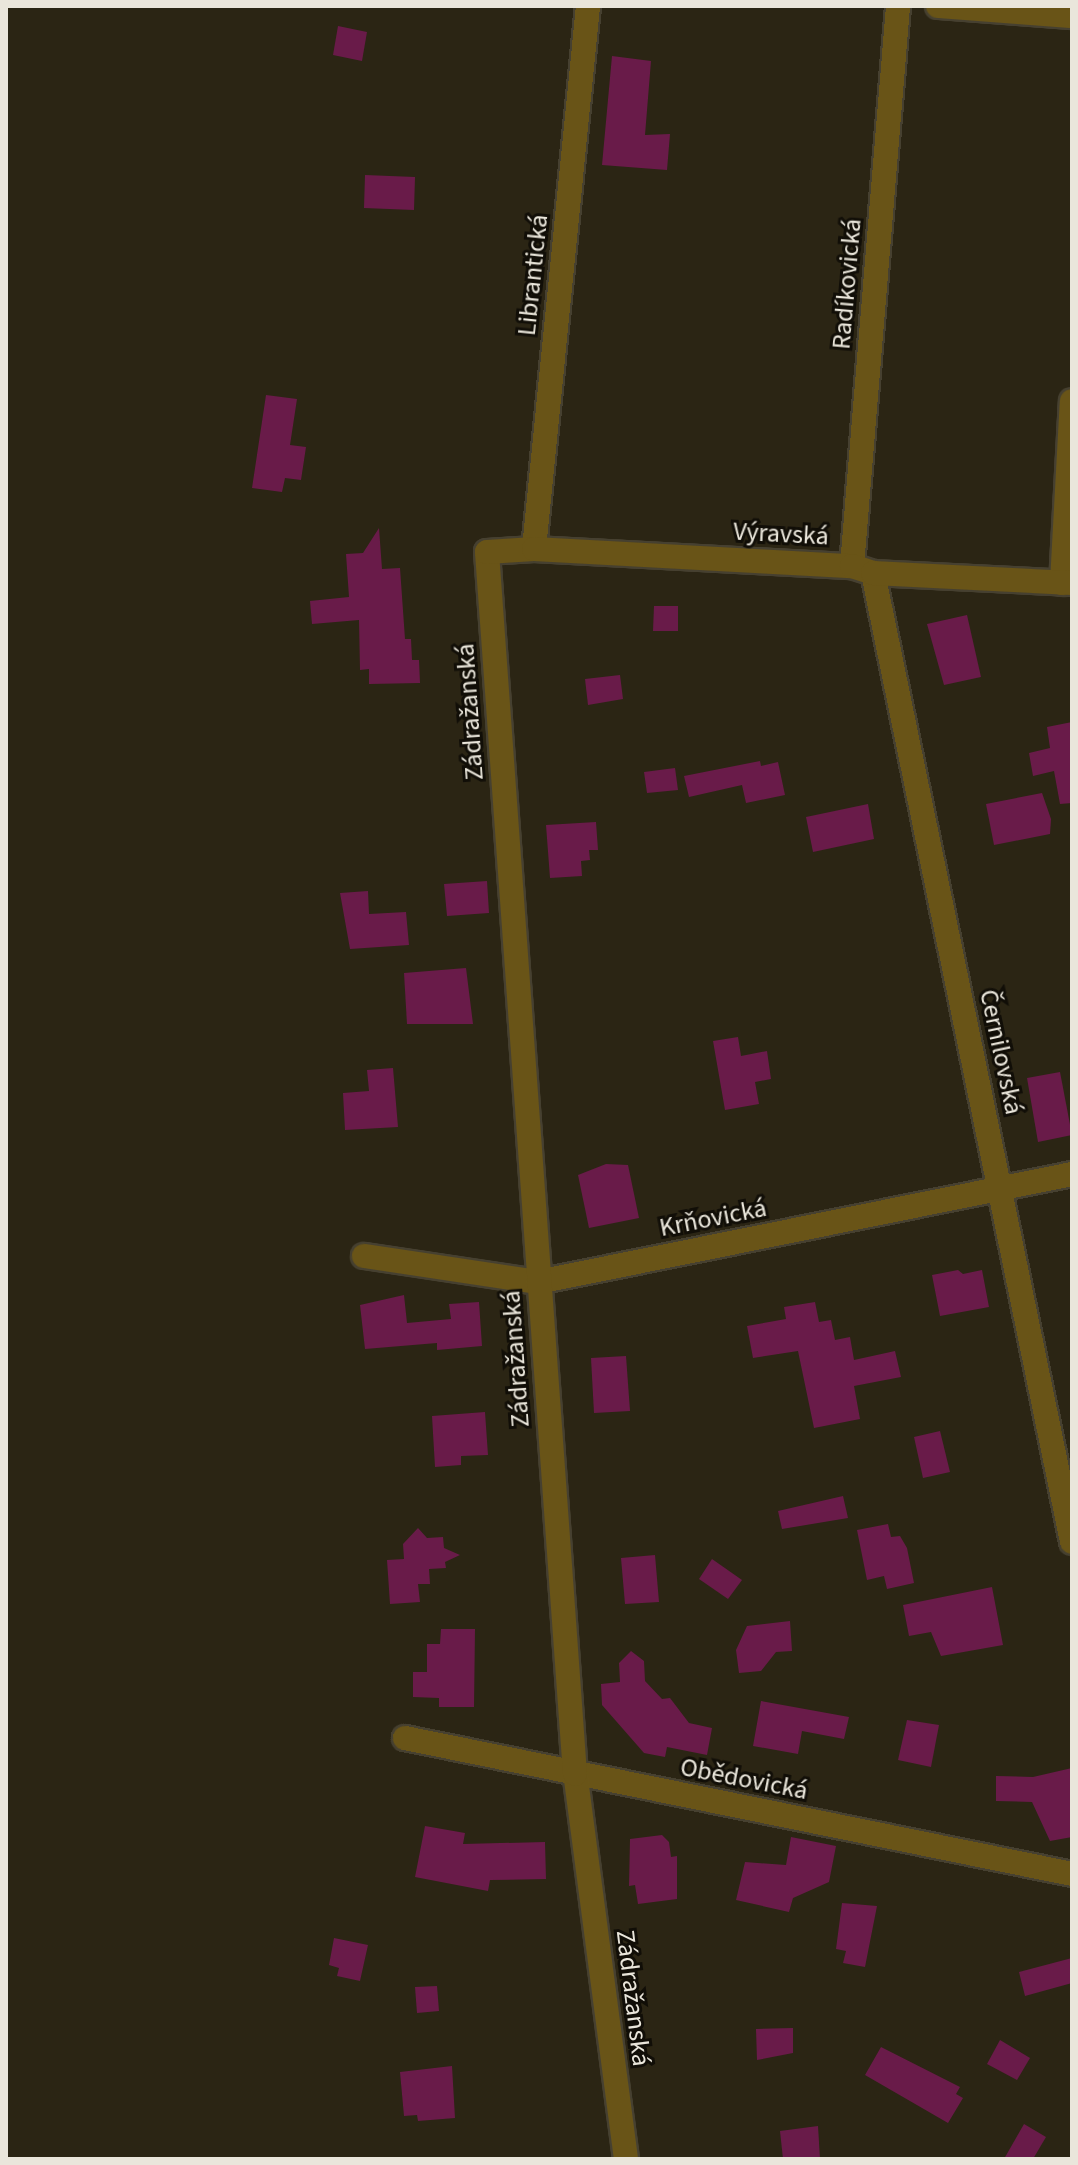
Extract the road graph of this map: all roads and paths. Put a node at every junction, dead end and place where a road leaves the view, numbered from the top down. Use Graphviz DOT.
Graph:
graph roads {
  1 [pos="588,6"];
  2 [pos="898,6"];
  3 [pos="938,6"];
  4 [pos="1072,16"];
  5 [pos="1072,401"];
  6 [pos="534,549"];
  7 [pos="487,552"];
  8 [pos="862,570"];
  9 [pos="1067,583"];
  10 [pos="1072,1174"];
  11 [pos="1001,1188"];
  12 [pos="364,1256"];
  13 [pos="538,1282"];
  14 [pos="1072,1542"];
  15 [pos="405,1738"];
  16 [pos="575,1774"];
  17 [pos="1072,1874"];
  18 [pos="626,2159"];
  1 -- 6 [label="street, Librantická"];
  2 -- 8 [label="street, Radíkovická"];
  3 -- 4 [label="street"];
  5 -- 9 [label="street"];
  6 -- 7 [label="street, Výravská"];
  6 -- 8 [label="street, Výravská"];
  7 -- 13 [label="street, Zádražanská"];
  8 -- 9 [label="street, Výravská"];
  8 -- 11 [label="street, Černilovská"];
  10 -- 11 [label="street, Krňovická"];
  11 -- 13 [label="street, Krňovická"];
  11 -- 14 [label="street, Černilovská"];
  12 -- 13 [label="street, Krňovická"];
  13 -- 16 [label="street, Zádražanská"];
  15 -- 16 [label="street, Obědovická"];
  16 -- 17 [label="street, Obědovická"];
  16 -- 18 [label="street, Zádražanská"];
}
